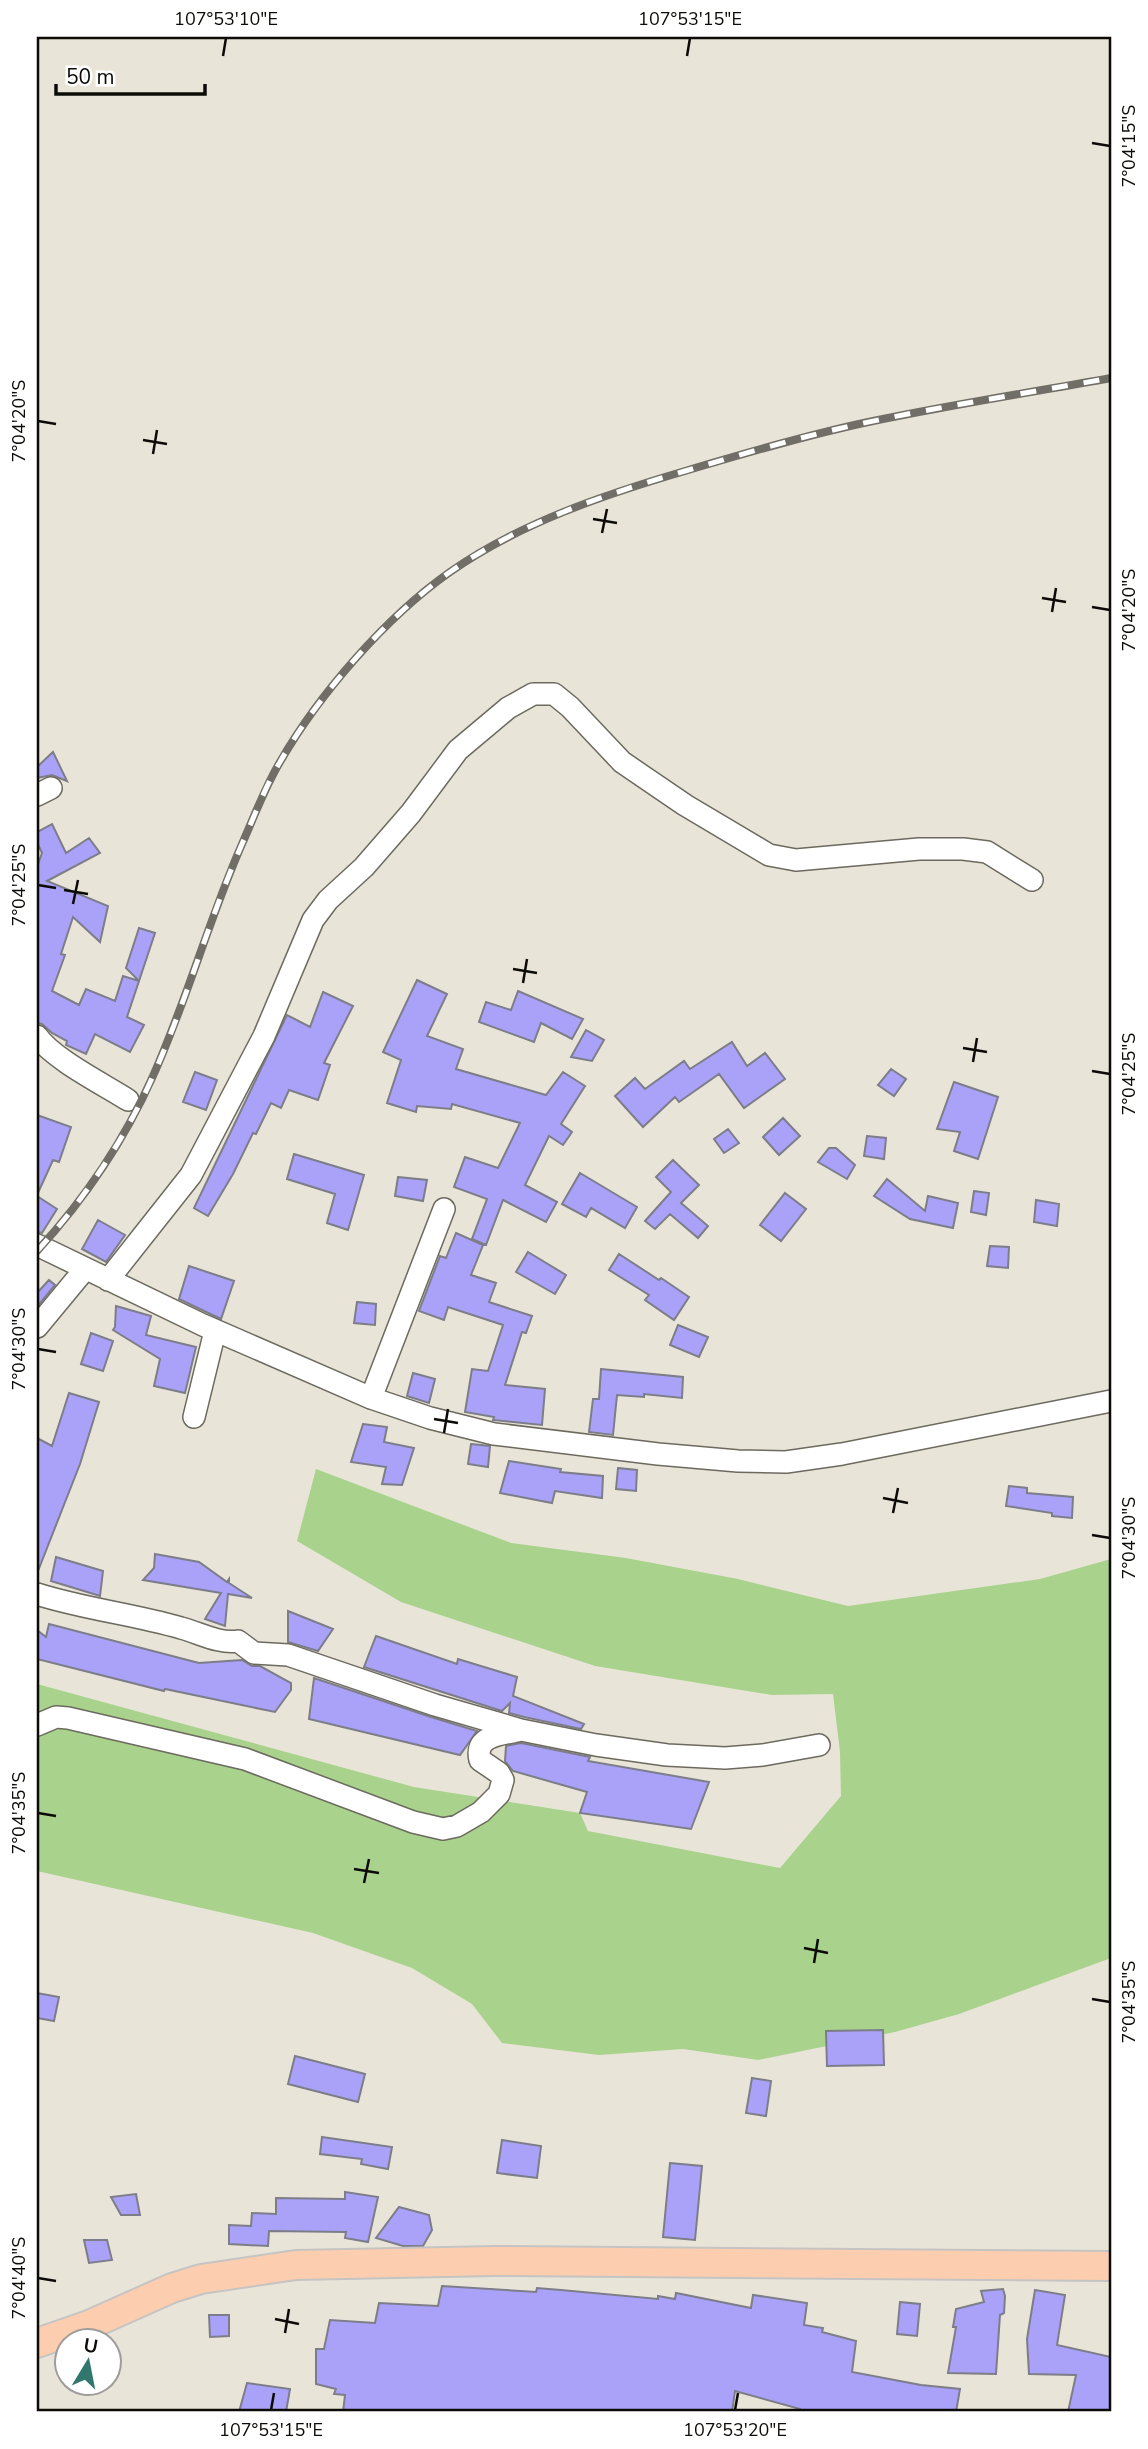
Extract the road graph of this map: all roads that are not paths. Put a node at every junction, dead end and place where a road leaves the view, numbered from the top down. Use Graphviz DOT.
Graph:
graph roads {
  1 [pos="1032,880"];
  2 [pos="37,1035"];
  3 [pos="128,1100"];
  4 [pos="444,1209"];
  5 [pos="37,1245"];
  6 [pos="85,1269"];
  7 [pos="108,1280"];
  8 [pos="37,1327"];
  9 [pos="215,1331"];
  10 [pos="371,1398"];
  11 [pos="1111,1401"];
  12 [pos="194,1417"];
  13 [pos="37,1594"];
  14 [pos="37,1725"];
  15 [pos="520,1730"];
  16 [pos="819,1745"];
  17 [pos="1111,2266"];
  18 [pos="37,2343"];
  1 -- 7 [label="street"];
  2 -- 3 [label="street"];
  4 -- 10 [label="street"];
  5 -- 6 [label="street"];
  6 -- 7 [label="street"];
  6 -- 8 [label="street"];
  7 -- 9 [label="street"];
  9 -- 10 [label="street"];
  9 -- 12 [label="street"];
  10 -- 11 [label="street"];
  13 -- 15 [label="street"];
  14 -- 15 [label="street"];
  15 -- 16 [label="street"];
  17 -- 18 [label="main road"];
}
